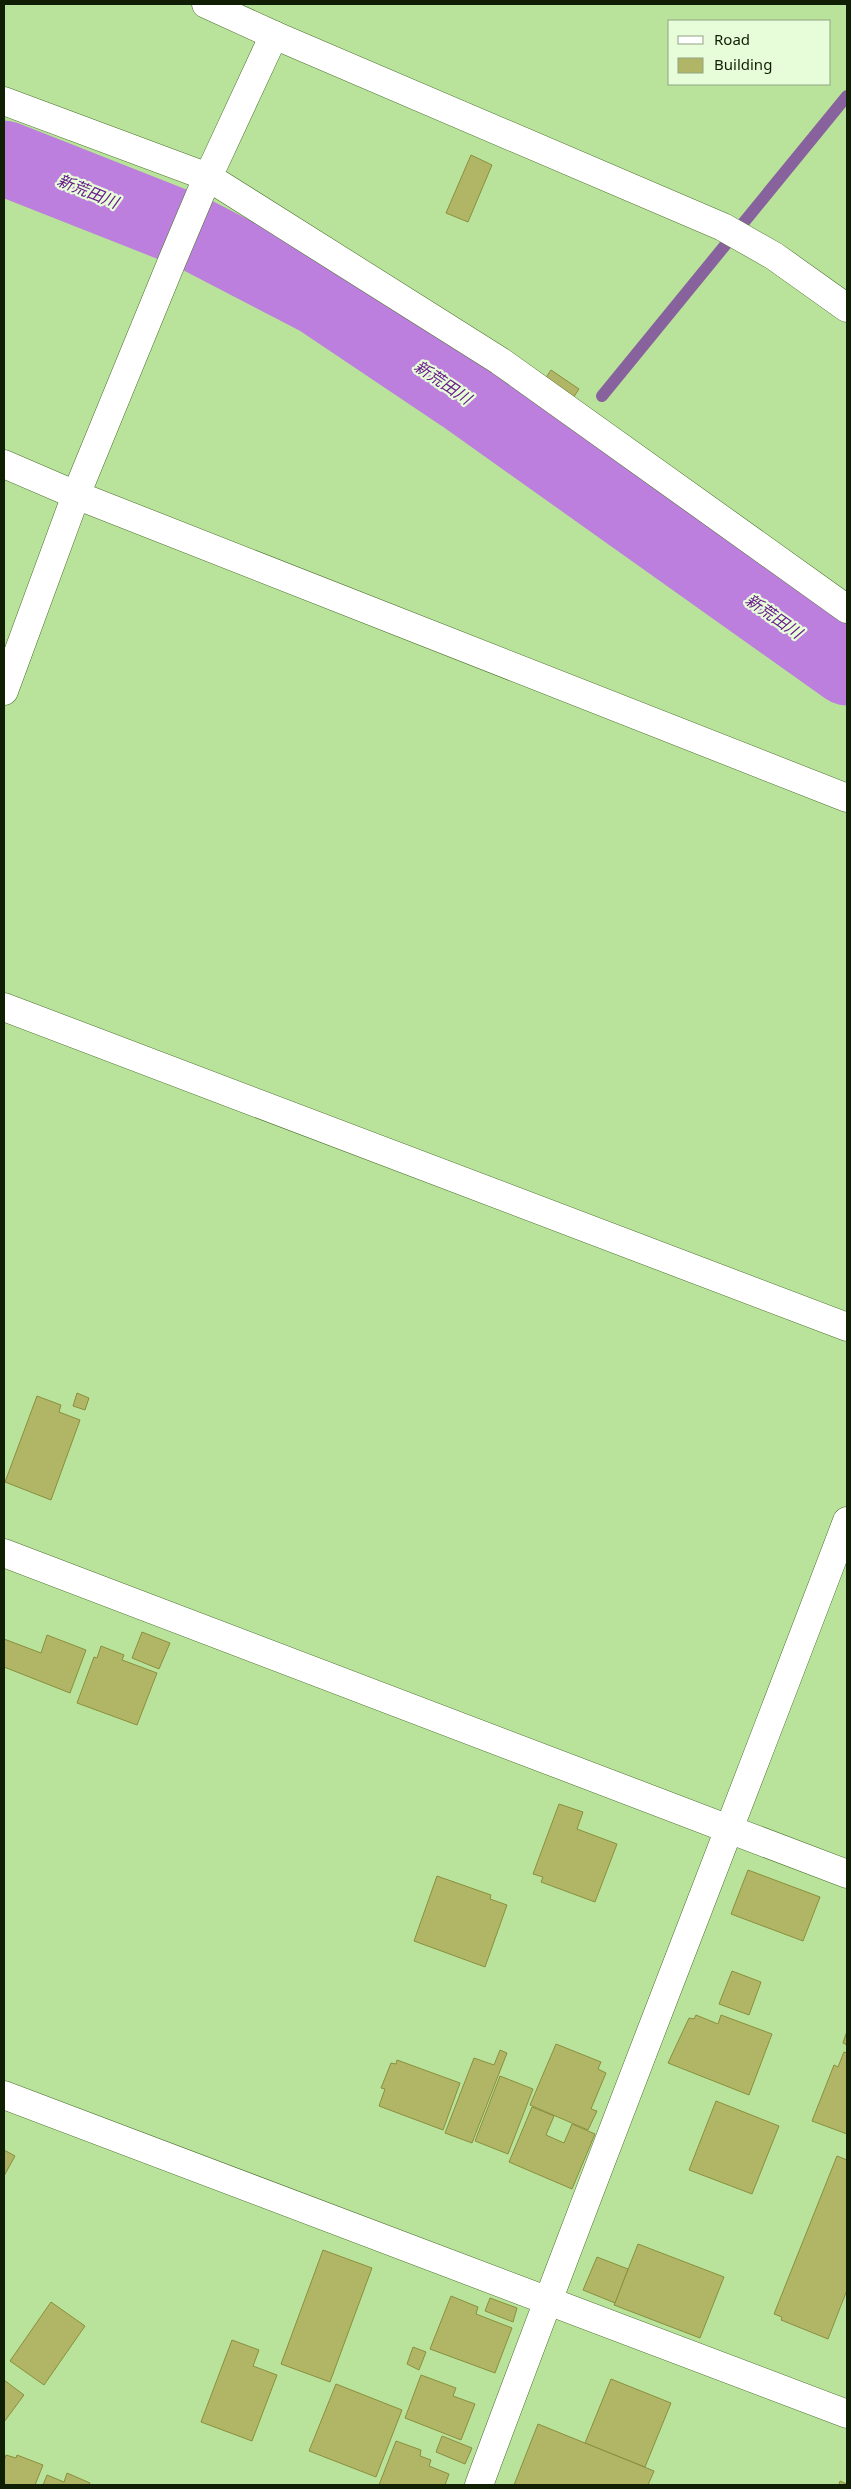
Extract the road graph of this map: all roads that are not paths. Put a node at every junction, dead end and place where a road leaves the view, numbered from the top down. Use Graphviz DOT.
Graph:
graph roads {
  1 [pos="206,4"];
  2 [pos="274,35"];
  3 [pos="4,100"];
  4 [pos="205,184"];
  5 [pos="847,308"];
  6 [pos="4,464"];
  7 [pos="76,496"];
  8 [pos="847,609"];
  9 [pos="4,691"];
  10 [pos="847,798"];
  11 [pos="4,1007"];
  12 [pos="847,1327"];
  13 [pos="847,1522"];
  14 [pos="4,1552"];
  15 [pos="730,1830"];
  16 [pos="847,1874"];
  17 [pos="4,2095"];
  18 [pos="547,2299"];
  19 [pos="847,2414"];
  20 [pos="478,2485"];
  1 -- 2 [label="street"];
  2 -- 4 [label="street"];
  2 -- 5 [label="street"];
  3 -- 4 [label="street"];
  4 -- 7 [label="street"];
  4 -- 8 [label="street"];
  6 -- 7 [label="street"];
  7 -- 9 [label="street"];
  7 -- 10 [label="street"];
  11 -- 12 [label="street"];
  13 -- 15 [label="street"];
  14 -- 15 [label="street"];
  15 -- 16 [label="street"];
  15 -- 18 [label="street"];
  17 -- 18 [label="street"];
  18 -- 19 [label="street"];
  18 -- 20 [label="street"];
}
